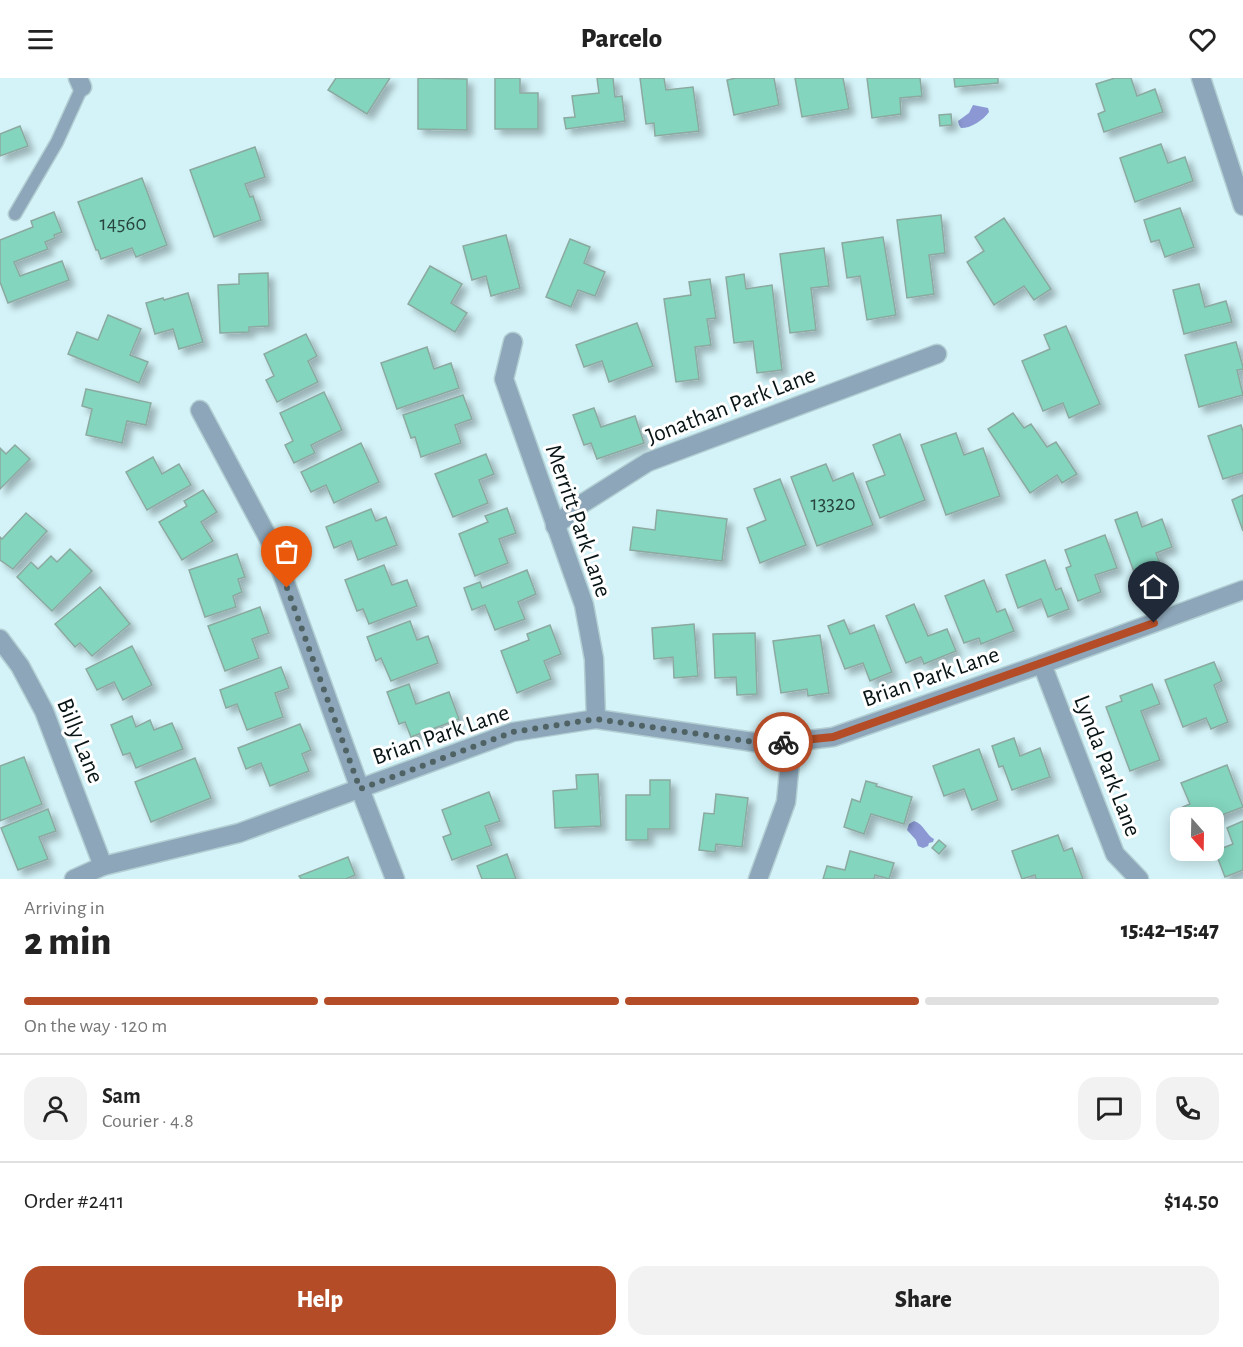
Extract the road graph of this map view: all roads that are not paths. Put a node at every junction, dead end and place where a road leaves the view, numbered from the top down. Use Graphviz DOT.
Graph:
graph roads {
  1 [pos="1201,78"];
  2 [pos="80,83"];
  3 [pos="1243,206"];
  4 [pos="15,214"];
  5 [pos="513,342"];
  6 [pos="937,354"];
  7 [pos="200,410"];
  8 [pos="555,526"];
  9 [pos="1243,590"];
  10 [pos="0,639"];
  11 [pos="1042,664"];
  12 [pos="596,719"];
  13 [pos="792,742"];
  14 [pos="360,789"];
  15 [pos="103,866"];
  16 [pos="74,879"];
  17 [pos="395,879"];
  18 [pos="758,879"];
  19 [pos="1138,879"];
  1 -- 3 [label="street"];
  2 -- 4 [label="lane"];
  5 -- 8 [label="street, Merritt Park Lane"];
  6 -- 8 [label="street, Jonathan Park Lane"];
  7 -- 14 [label="street"];
  8 -- 12 [label="street, Merritt Park Lane"];
  9 -- 11 [label="street, Brian Park Lane"];
  10 -- 15 [label="street, Billy Lane"];
  11 -- 13 [label="street, Brian Park Lane"];
  11 -- 19 [label="street, Lynda Park Lane"];
  12 -- 13 [label="street, Brian Park Lane"];
  12 -- 14 [label="street, Brian Park Lane"];
  13 -- 18 [label="street"];
  14 -- 15 [label="street, Brian Park Lane"];
  14 -- 17 [label="street"];
  15 -- 16 [label="street, Brian Park Lane"];
}
